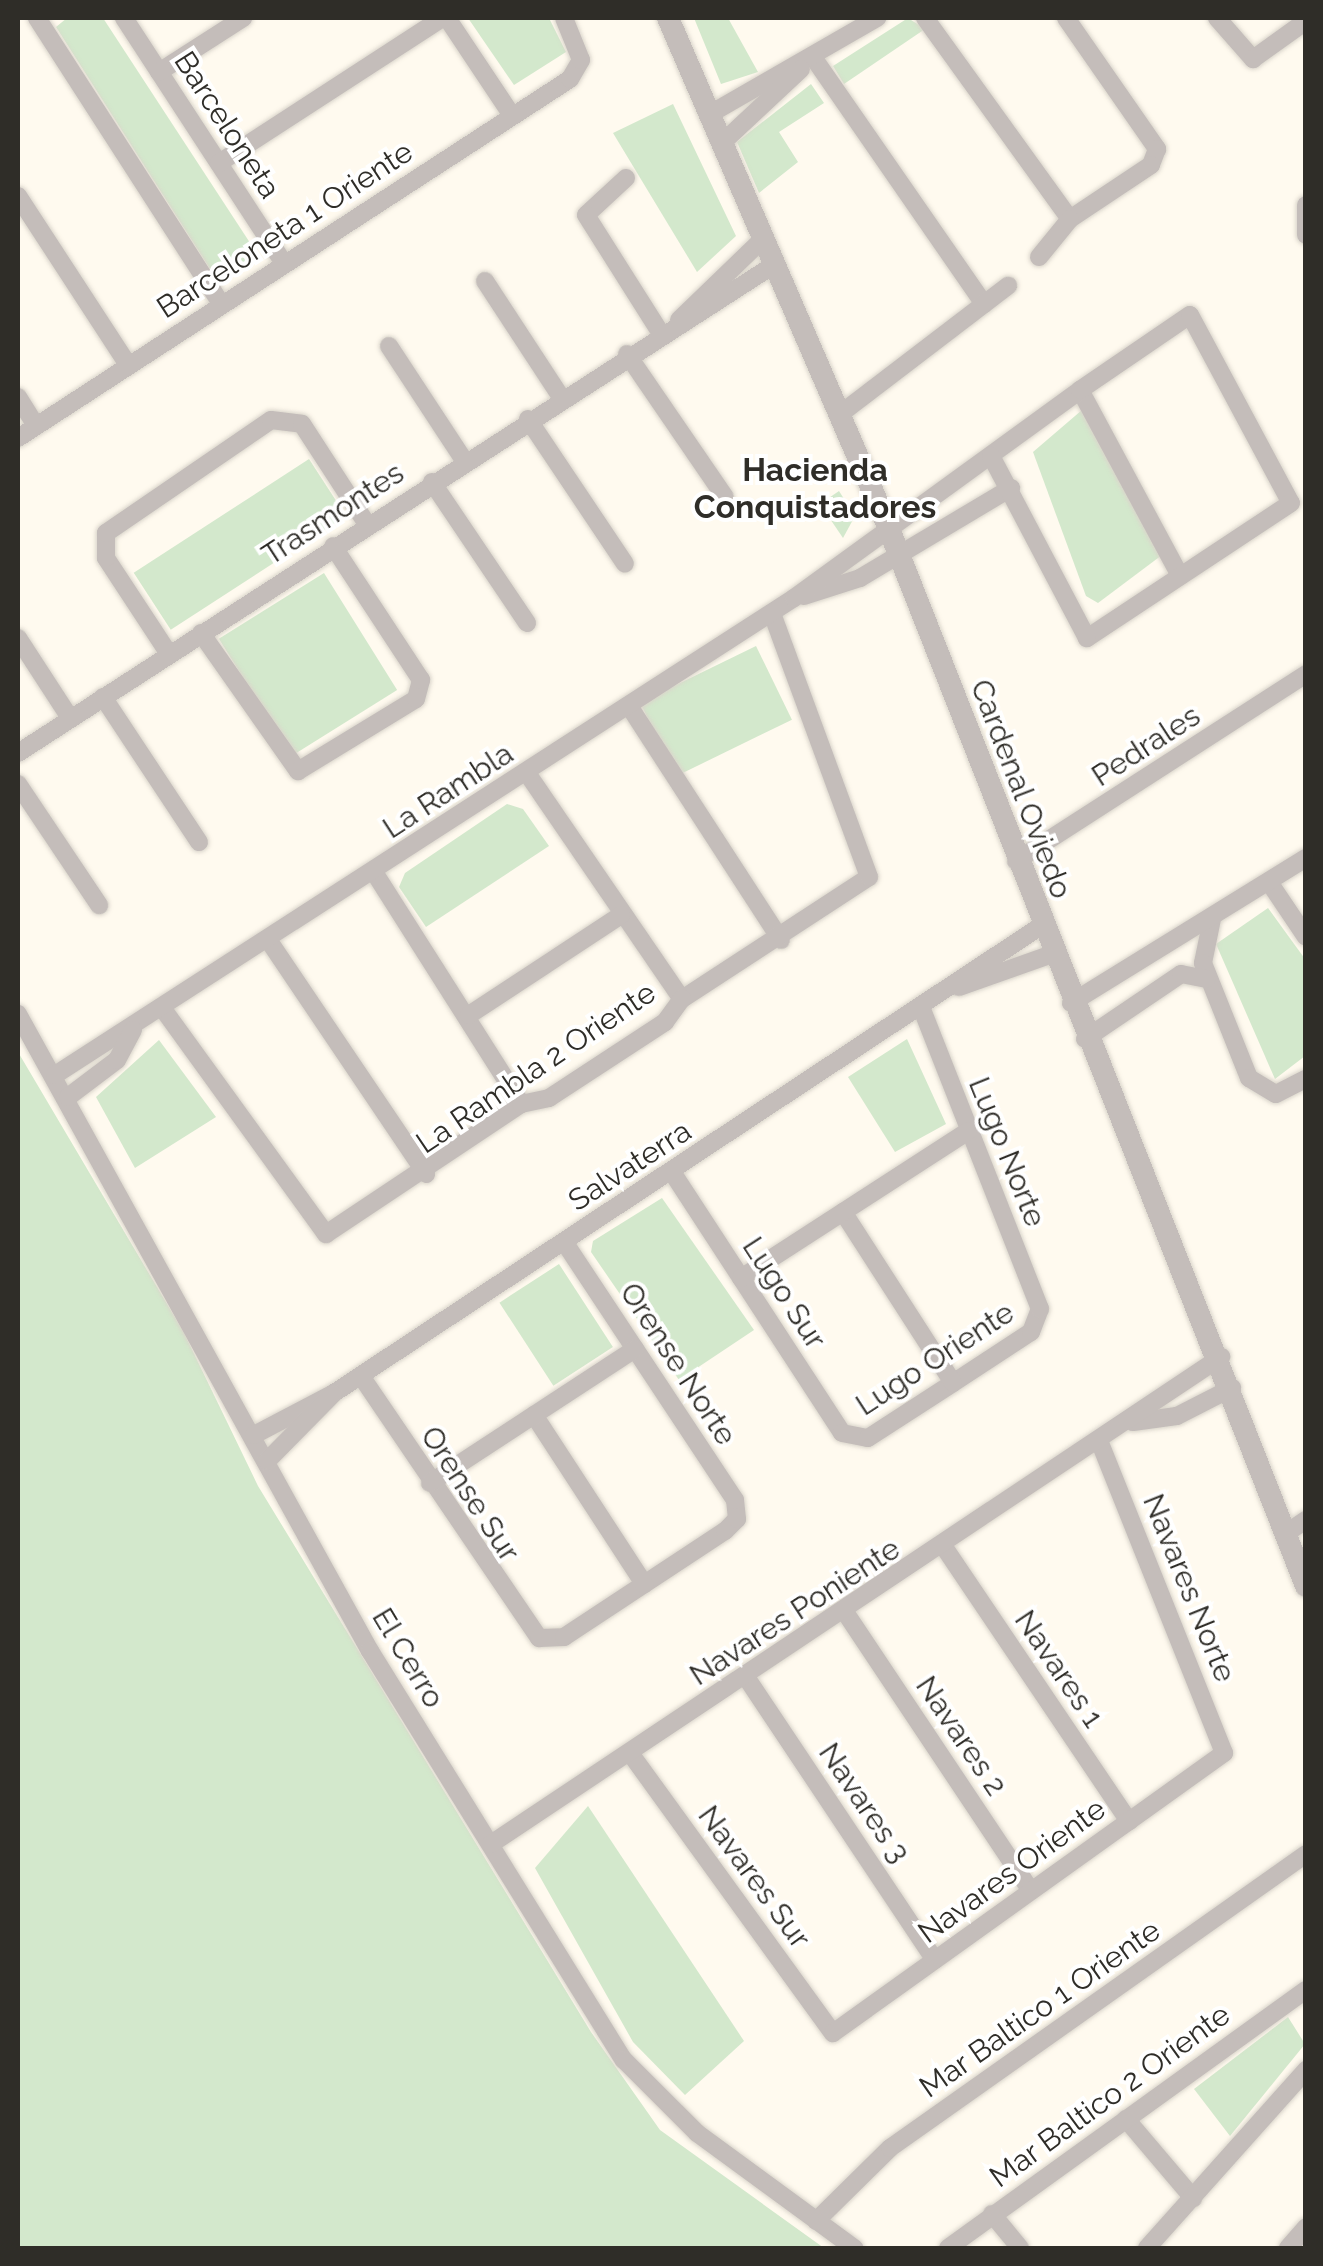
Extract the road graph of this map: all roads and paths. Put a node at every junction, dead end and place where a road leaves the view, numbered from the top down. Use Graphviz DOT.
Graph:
graph roads {
  1 [pos="27,18"];
  2 [pos="37,18"];
  3 [pos="124,18"];
  4 [pos="243,18"];
  5 [pos="445,18"];
  6 [pos="564,18"];
  7 [pos="668,18"];
  8 [pos="877,18"];
  9 [pos="926,18"];
  10 [pos="1066,18"];
  11 [pos="1217,18"];
  12 [pos="1306,20"];
  13 [pos="18,24"];
  14 [pos="808,64"];
  15 [pos="160,72"];
  16 [pos="510,114"];
  17 [pos="710,114"];
  18 [pos="722,143"];
  19 [pos="219,163"];
  20 [pos="626,178"];
  21 [pos="18,196"];
  22 [pos="1304,206"];
  23 [pos="1070,219"];
  24 [pos="1306,235"];
  25 [pos="764,238"];
  26 [pos="1039,256"];
  27 [pos="284,263"];
  28 [pos="775,264"];
  29 [pos="486,280"];
  30 [pos="1008,286"];
  31 [pos="220,304"];
  32 [pos="984,304"];
  33 [pos="678,320"];
  34 [pos="660,332"];
  35 [pos="390,346"];
  36 [pos="627,354"];
  37 [pos="128,366"];
  38 [pos="1080,390"];
  39 [pos="561,397"];
  40 [pos="18,398"];
  41 [pos="840,415"];
  42 [pos="528,418"];
  43 [pos="36,426"];
  44 [pos="18,438"];
  45 [pos="992,456"];
  46 [pos="464,460"];
  47 [pos="432,482"];
  48 [pos="1010,488"];
  49 [pos="725,496"];
  50 [pos="366,524"];
  51 [pos="889,529"];
  52 [pos="334,546"];
  53 [pos="900,556"];
  54 [pos="625,564"];
  55 [pos="1180,576"];
  56 [pos="794,598"];
  57 [pos="772,612"];
  58 [pos="526,623"];
  59 [pos="201,633"];
  60 [pos="18,638"];
  61 [pos="169,654"];
  62 [pos="1306,674"];
  63 [pos="103,697"];
  64 [pos="629,706"];
  65 [pos="70,718"];
  66 [pos="18,753"];
  67 [pos="527,772"];
  68 [pos="18,784"];
  69 [pos="199,842"];
  70 [pos="1306,858"];
  71 [pos="1016,862"];
  72 [pos="374,872"];
  73 [pos="1270,882"];
  74 [pos="100,906"];
  75 [pos="621,915"];
  76 [pos="1212,918"];
  77 [pos="1042,926"];
  78 [pos="1306,938"];
  79 [pos="269,940"];
  80 [pos="781,940"];
  81 [pos="1052,954"];
  82 [pos="1207,979"];
  83 [pos="959,987"];
  84 [pos="682,998"];
  85 [pos="1071,1003"];
  86 [pos="922,1008"];
  87 [pos="164,1009"];
  88 [pos="18,1014"];
  89 [pos="469,1015"];
  90 [pos="132,1030"];
  91 [pos="1084,1040"];
  92 [pos="55,1075"];
  93 [pos="1306,1079"];
  94 [pos="68,1097"];
  95 [pos="521,1104"];
  96 [pos="968,1131"];
  97 [pos="672,1172"];
  98 [pos="426,1174"];
  99 [pos="843,1212"];
  100 [pos="564,1242"];
  101 [pos="742,1278"];
  102 [pos="1040,1316"];
  103 [pos="635,1348"];
  104 [pos="1221,1357"];
  105 [pos="361,1376"];
  106 [pos="953,1383"];
  107 [pos="1232,1388"];
  108 [pos="334,1393"];
  109 [pos="534,1414"];
  110 [pos="1128,1424"];
  111 [pos="254,1435"];
  112 [pos="854,1439"];
  113 [pos="1101,1445"];
  114 [pos="268,1461"];
  115 [pos="430,1483"];
  116 [pos="1306,1520"];
  117 [pos="1295,1546"];
  118 [pos="944,1548"];
  119 [pos="644,1584"];
  120 [pos="1306,1586"];
  121 [pos="846,1612"];
  122 [pos="746,1677"];
  123 [pos="630,1753"];
  124 [pos="1224,1753"];
  125 [pos="1129,1821"];
  126 [pos="490,1844"];
  127 [pos="1306,1854"];
  128 [pos="1031,1892"];
  129 [pos="935,1960"];
  130 [pos="1304,1993"];
  131 [pos="833,2034"];
  132 [pos="1306,2070"];
  133 [pos="1126,2118"];
  134 [pos="1193,2198"];
  135 [pos="992,2214"];
  136 [pos="816,2220"];
  137 [pos="1306,2228"];
  138 [pos="854,2248"];
  139 [pos="948,2248"];
  140 [pos="1020,2248"];
  141 [pos="1147,2248"];
  142 [pos="1288,2248"];
  1 -- 13 [label="street"];
  2 -- 31 [label="street"];
  3 -- 15 [label="street, Barceloneta"];
  4 -- 15 [label="street"];
  5 -- 16 [label="street"];
  5 -- 19 [label="street"];
  6 -- 16 [label="street, Barceloneta 1 Oriente"];
  7 -- 17 [label="street, Cardenal Oviedo"];
  8 -- 14 [label="street"];
  9 -- 23 [label="street"];
  10 -- 23 [label="street"];
  11 -- 12 [label="street"];
  14 -- 17 [label="street"];
  14 -- 18 [label="street"];
  14 -- 32 [label="street"];
  15 -- 19 [label="street, Barceloneta"];
  16 -- 27 [label="street, Barceloneta 1 Oriente"];
  17 -- 18 [label="street, Cardenal Oviedo"];
  18 -- 25 [label="street, Cardenal Oviedo"];
  19 -- 27 [label="street, Barceloneta"];
  20 -- 34 [label="street"];
  21 -- 37 [label="street"];
  22 -- 24 [label="street"];
  23 -- 26 [label="street"];
  25 -- 28 [label="street, Cardenal Oviedo"];
  25 -- 33 [label="street, Trasmontes"];
  27 -- 31 [label="street, Barceloneta 1 Oriente"];
  28 -- 33 [label="street, Trasmontes"];
  28 -- 41 [label="street, Cardenal Oviedo"];
  29 -- 39 [label="street"];
  30 -- 32 [label="street"];
  31 -- 37 [label="street, Barceloneta 1 Oriente"];
  32 -- 41 [label="street"];
  33 -- 34 [label="street, Trasmontes"];
  34 -- 36 [label="street, Trasmontes"];
  35 -- 46 [label="street"];
  36 -- 39 [label="street, Trasmontes"];
  36 -- 49 [label="street"];
  37 -- 43 [label="street, Barceloneta 1 Oriente"];
  38 -- 45 [label="street, La Rambla"];
  38 -- 55 [label="street"];
  38 -- 55 [label="street, La Rambla"];
  39 -- 42 [label="street, Trasmontes"];
  40 -- 43 [label="street"];
  41 -- 51 [label="street, Cardenal Oviedo"];
  42 -- 46 [label="street, Trasmontes"];
  42 -- 54 [label="street"];
  43 -- 44 [label="street, Barceloneta 1 Oriente"];
  45 -- 48 [label="street"];
  45 -- 51 [label="street, La Rambla"];
  46 -- 47 [label="street, Trasmontes"];
  47 -- 50 [label="street, Trasmontes"];
  47 -- 58 [label="street"];
  48 -- 53 [label="street, La Rambla"];
  48 -- 55 [label="street"];
  50 -- 52 [label="street, Trasmontes"];
  50 -- 61 [label="street"];
  51 -- 53 [label="street, Cardenal Oviedo"];
  51 -- 56 [label="street, La Rambla"];
  52 -- 59 [label="street, Trasmontes"];
  52 -- 59 [label="street"];
  53 -- 56 [label="street, La Rambla"];
  53 -- 71 [label="street, Cardenal Oviedo"];
  56 -- 57 [label="street, La Rambla"];
  57 -- 64 [label="street, La Rambla"];
  57 -- 80 [label="street, La Rambla 2 Oriente"];
  59 -- 61 [label="street, Trasmontes"];
  60 -- 65 [label="street"];
  61 -- 63 [label="street, Trasmontes"];
  62 -- 71 [label="street, Pedrales"];
  63 -- 65 [label="street, Trasmontes"];
  63 -- 69 [label="street"];
  64 -- 67 [label="street, La Rambla"];
  64 -- 80 [label="street"];
  65 -- 66 [label="street, Trasmontes"];
  67 -- 72 [label="street, La Rambla"];
  67 -- 75 [label="street"];
  68 -- 74 [label="street"];
  70 -- 73 [label="street"];
  71 -- 77 [label="street, Cardenal Oviedo"];
  72 -- 79 [label="street, La Rambla"];
  72 -- 89 [label="street"];
  73 -- 76 [label="street"];
  73 -- 78 [label="street"];
  75 -- 84 [label="street"];
  75 -- 89 [label="street"];
  76 -- 82 [label="street"];
  76 -- 85 [label="street"];
  77 -- 81 [label="street, Cardenal Oviedo"];
  77 -- 83 [label="street, Salvaterra"];
  79 -- 87 [label="street, La Rambla"];
  79 -- 98 [label="street"];
  80 -- 84 [label="street, La Rambla 2 Oriente"];
  81 -- 83 [label="street, Salvaterra"];
  81 -- 85 [label="street, Cardenal Oviedo"];
  82 -- 91 [label="street"];
  82 -- 93 [label="street"];
  83 -- 86 [label="street, Salvaterra"];
  84 -- 95 [label="street, La Rambla 2 Oriente"];
  85 -- 91 [label="street, Cardenal Oviedo"];
  86 -- 96 [label="street, Lugo Norte"];
  86 -- 97 [label="street, Salvaterra"];
  87 -- 90 [label="street, La Rambla"];
  87 -- 98 [label="street, La Rambla 2 Oriente"];
  88 -- 92 [label="street, El Cerro"];
  89 -- 95 [label="street"];
  90 -- 92 [label="street, La Rambla"];
  90 -- 94 [label="street, La Rambla"];
  91 -- 104 [label="street, Cardenal Oviedo"];
  92 -- 94 [label="street, El Cerro"];
  94 -- 111 [label="street, El Cerro"];
  95 -- 98 [label="street, La Rambla 2 Oriente"];
  96 -- 99 [label="street"];
  96 -- 102 [label="street, Lugo Norte"];
  97 -- 100 [label="street, Salvaterra"];
  97 -- 101 [label="street, Lugo Sur"];
  99 -- 101 [label="street"];
  99 -- 106 [label="street"];
  100 -- 103 [label="street, Orense Norte"];
  100 -- 105 [label="street, Salvaterra"];
  101 -- 112 [label="street, Lugo Sur"];
  102 -- 106 [label="street, Lugo Oriente"];
  103 -- 109 [label="street"];
  103 -- 119 [label="street, Orense Norte"];
  104 -- 107 [label="street, Cardenal Oviedo"];
  104 -- 110 [label="street, Navares Poniente"];
  105 -- 108 [label="street, Salvaterra"];
  105 -- 115 [label="street, Orense Sur"];
  106 -- 112 [label="street, Lugo Oriente"];
  107 -- 110 [label="street, Navares Poniente"];
  107 -- 117 [label="street, Cardenal Oviedo"];
  108 -- 111 [label="street, Salvaterra"];
  108 -- 114 [label="street, Salvaterra"];
  109 -- 115 [label="street"];
  109 -- 119 [label="street"];
  110 -- 113 [label="street, Navares Poniente"];
  111 -- 114 [label="street, El Cerro"];
  113 -- 118 [label="street, Navares Poniente"];
  113 -- 124 [label="street, Navares Norte"];
  114 -- 126 [label="street, El Cerro"];
  115 -- 119 [label="street, Orense Sur"];
  116 -- 117 [label="street"];
  117 -- 120 [label="street, Cardenal Oviedo"];
  118 -- 121 [label="street, Navares Poniente"];
  118 -- 125 [label="street, Navares 1"];
  121 -- 122 [label="street, Navares Poniente"];
  121 -- 128 [label="street, Navares 2"];
  122 -- 123 [label="street, Navares Poniente"];
  122 -- 129 [label="street, Navares 3"];
  123 -- 126 [label="street, Navares Poniente"];
  123 -- 131 [label="street, Navares Sur"];
  124 -- 125 [label="street, Navares Oriente"];
  125 -- 128 [label="street, Navares Oriente"];
  126 -- 136 [label="street, El Cerro"];
  127 -- 136 [label="street, Mar Baltico 1 Oriente"];
  128 -- 129 [label="street, Navares Oriente"];
  129 -- 131 [label="street, Navares Oriente"];
  130 -- 133 [label="street, Mar Baltico 2 Oriente"];
  132 -- 134 [label="street"];
  133 -- 134 [label="street"];
  133 -- 135 [label="street, Mar Baltico 2 Oriente"];
  134 -- 141 [label="street"];
  135 -- 139 [label="street, Mar Baltico 2 Oriente"];
  135 -- 140 [label="street"];
  136 -- 138 [label="street, El Cerro"];
  137 -- 142 [label="street"];
}
